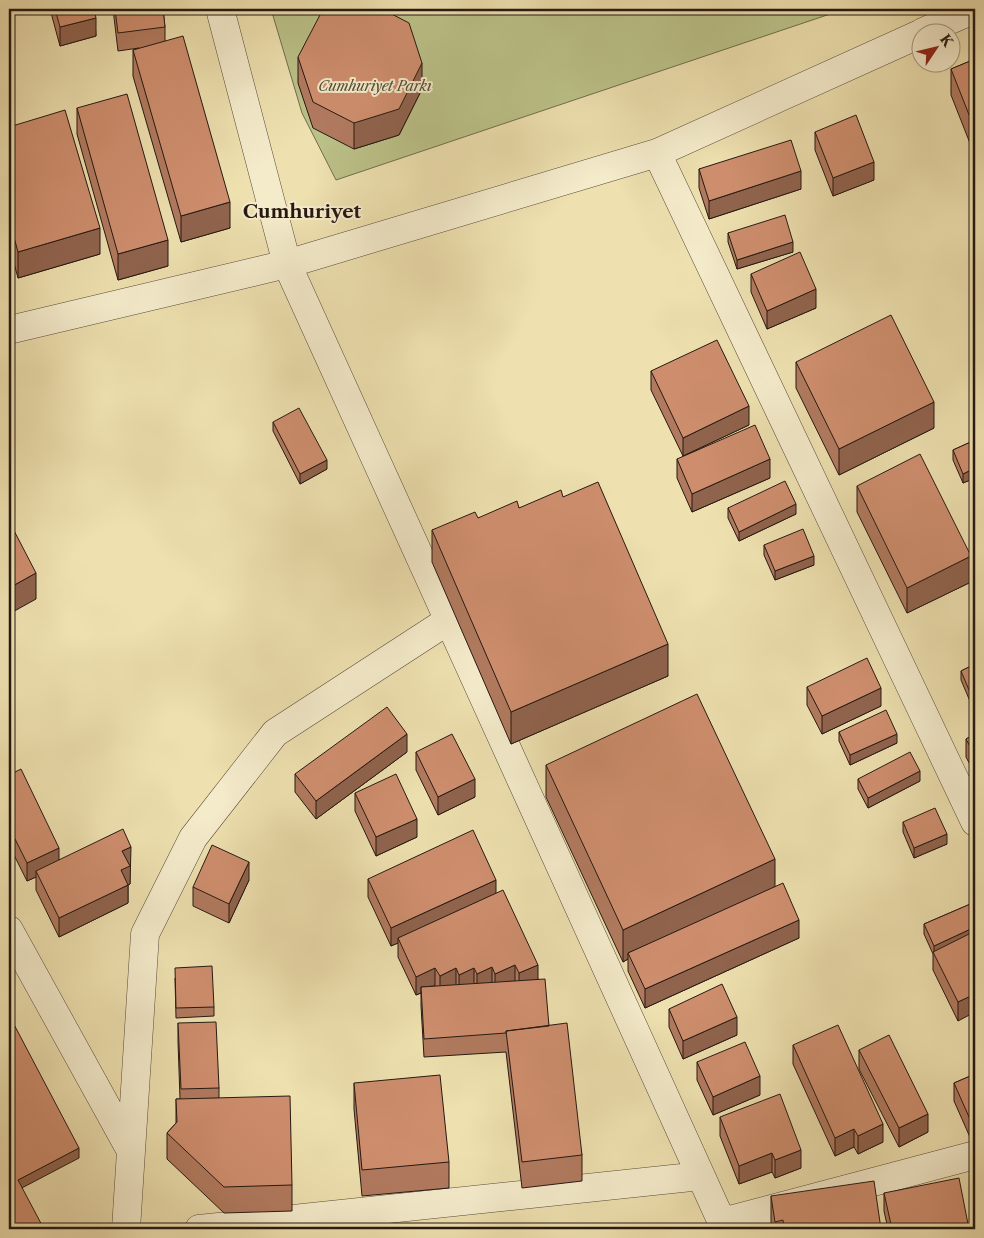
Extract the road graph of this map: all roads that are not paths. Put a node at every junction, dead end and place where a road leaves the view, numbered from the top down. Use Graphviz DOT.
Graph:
graph roads {
  1 [pos="220,9"];
  2 [pos="975,9"];
  3 [pos="946,22"];
  4 [pos="912,38"];
  5 [pos="657,153"];
  6 [pos="287,264"];
  7 [pos="9,330"];
  8 [pos="449,620"];
  9 [pos="975,822"];
  10 [pos="9,930"];
  11 [pos="131,1151"];
  12 [pos="975,1155"];
  13 [pos="702,1176"];
  14 [pos="723,1226"];
  15 [pos="126,1229"];
  16 [pos="198,1229"];
  1 -- 6 [label="street"];
  2 -- 3 [label="street"];
  4 -- 5 [label="street"];
  5 -- 6 [label="street"];
  5 -- 9 [label="street"];
  6 -- 7 [label="street"];
  6 -- 8 [label="street"];
  8 -- 11 [label="street"];
  8 -- 13 [label="street"];
  10 -- 11 [label="street"];
  11 -- 15 [label="street"];
  12 -- 14 [label="street"];
  13 -- 14 [label="street"];
  13 -- 16 [label="street"];
}
